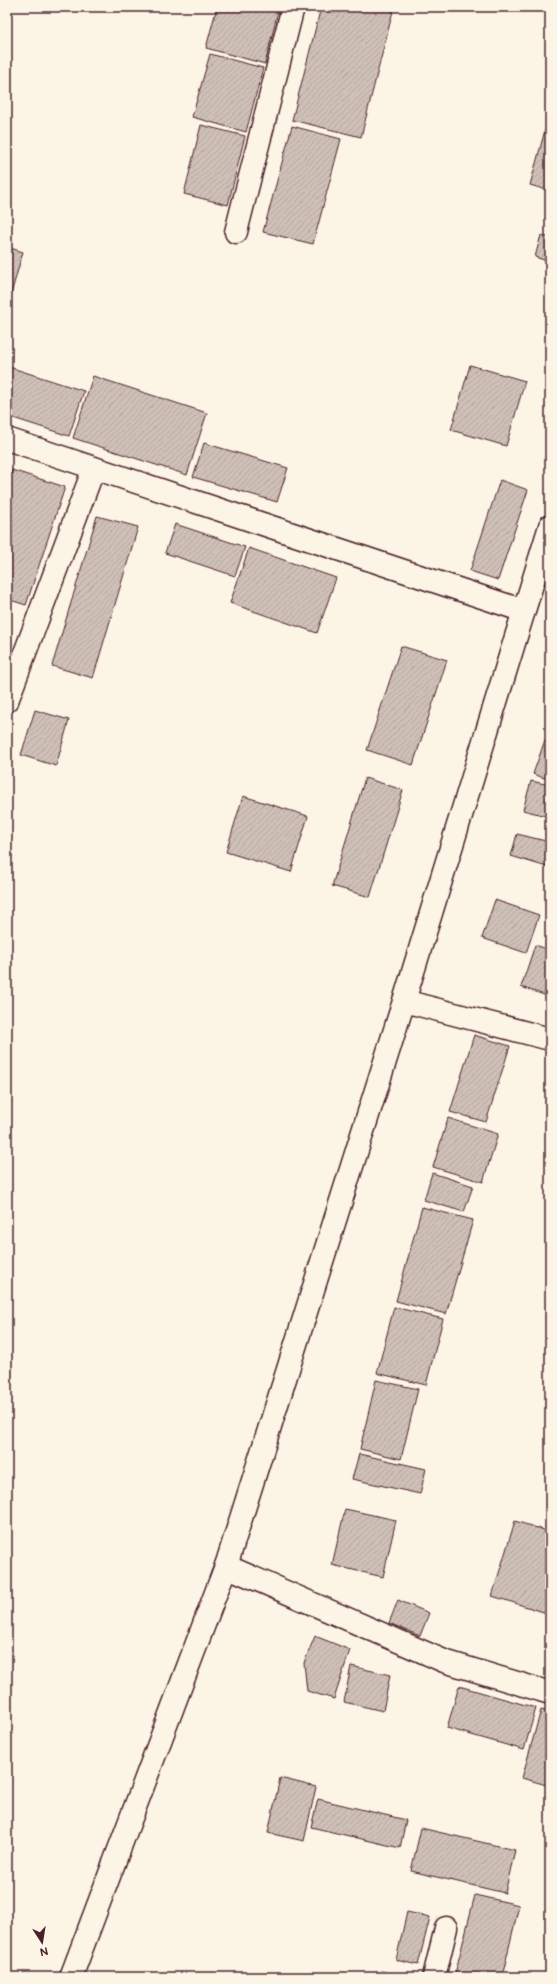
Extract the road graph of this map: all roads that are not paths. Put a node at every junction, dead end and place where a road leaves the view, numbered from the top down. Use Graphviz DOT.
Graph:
graph roads {
  1 [pos="293,7"];
  2 [pos="236,232"];
  3 [pos="7,439"];
  4 [pos="94,468"];
  5 [pos="550,526"];
  6 [pos="524,611"];
  7 [pos="7,701"];
  8 [pos="404,1001"];
  9 [pos="550,1040"];
  10 [pos="226,1566"];
  11 [pos="550,1693"];
  12 [pos="446,1928"];
  13 [pos="71,1977"];
  14 [pos="434,1977"];
  1 -- 2 [label="street"];
  3 -- 4 [label="street"];
  4 -- 6 [label="street"];
  4 -- 7 [label="street"];
  5 -- 6 [label="street"];
  6 -- 8 [label="street"];
  8 -- 9 [label="street"];
  8 -- 10 [label="street"];
  10 -- 11 [label="street"];
  10 -- 13 [label="street"];
  12 -- 14 [label="street"];
}
